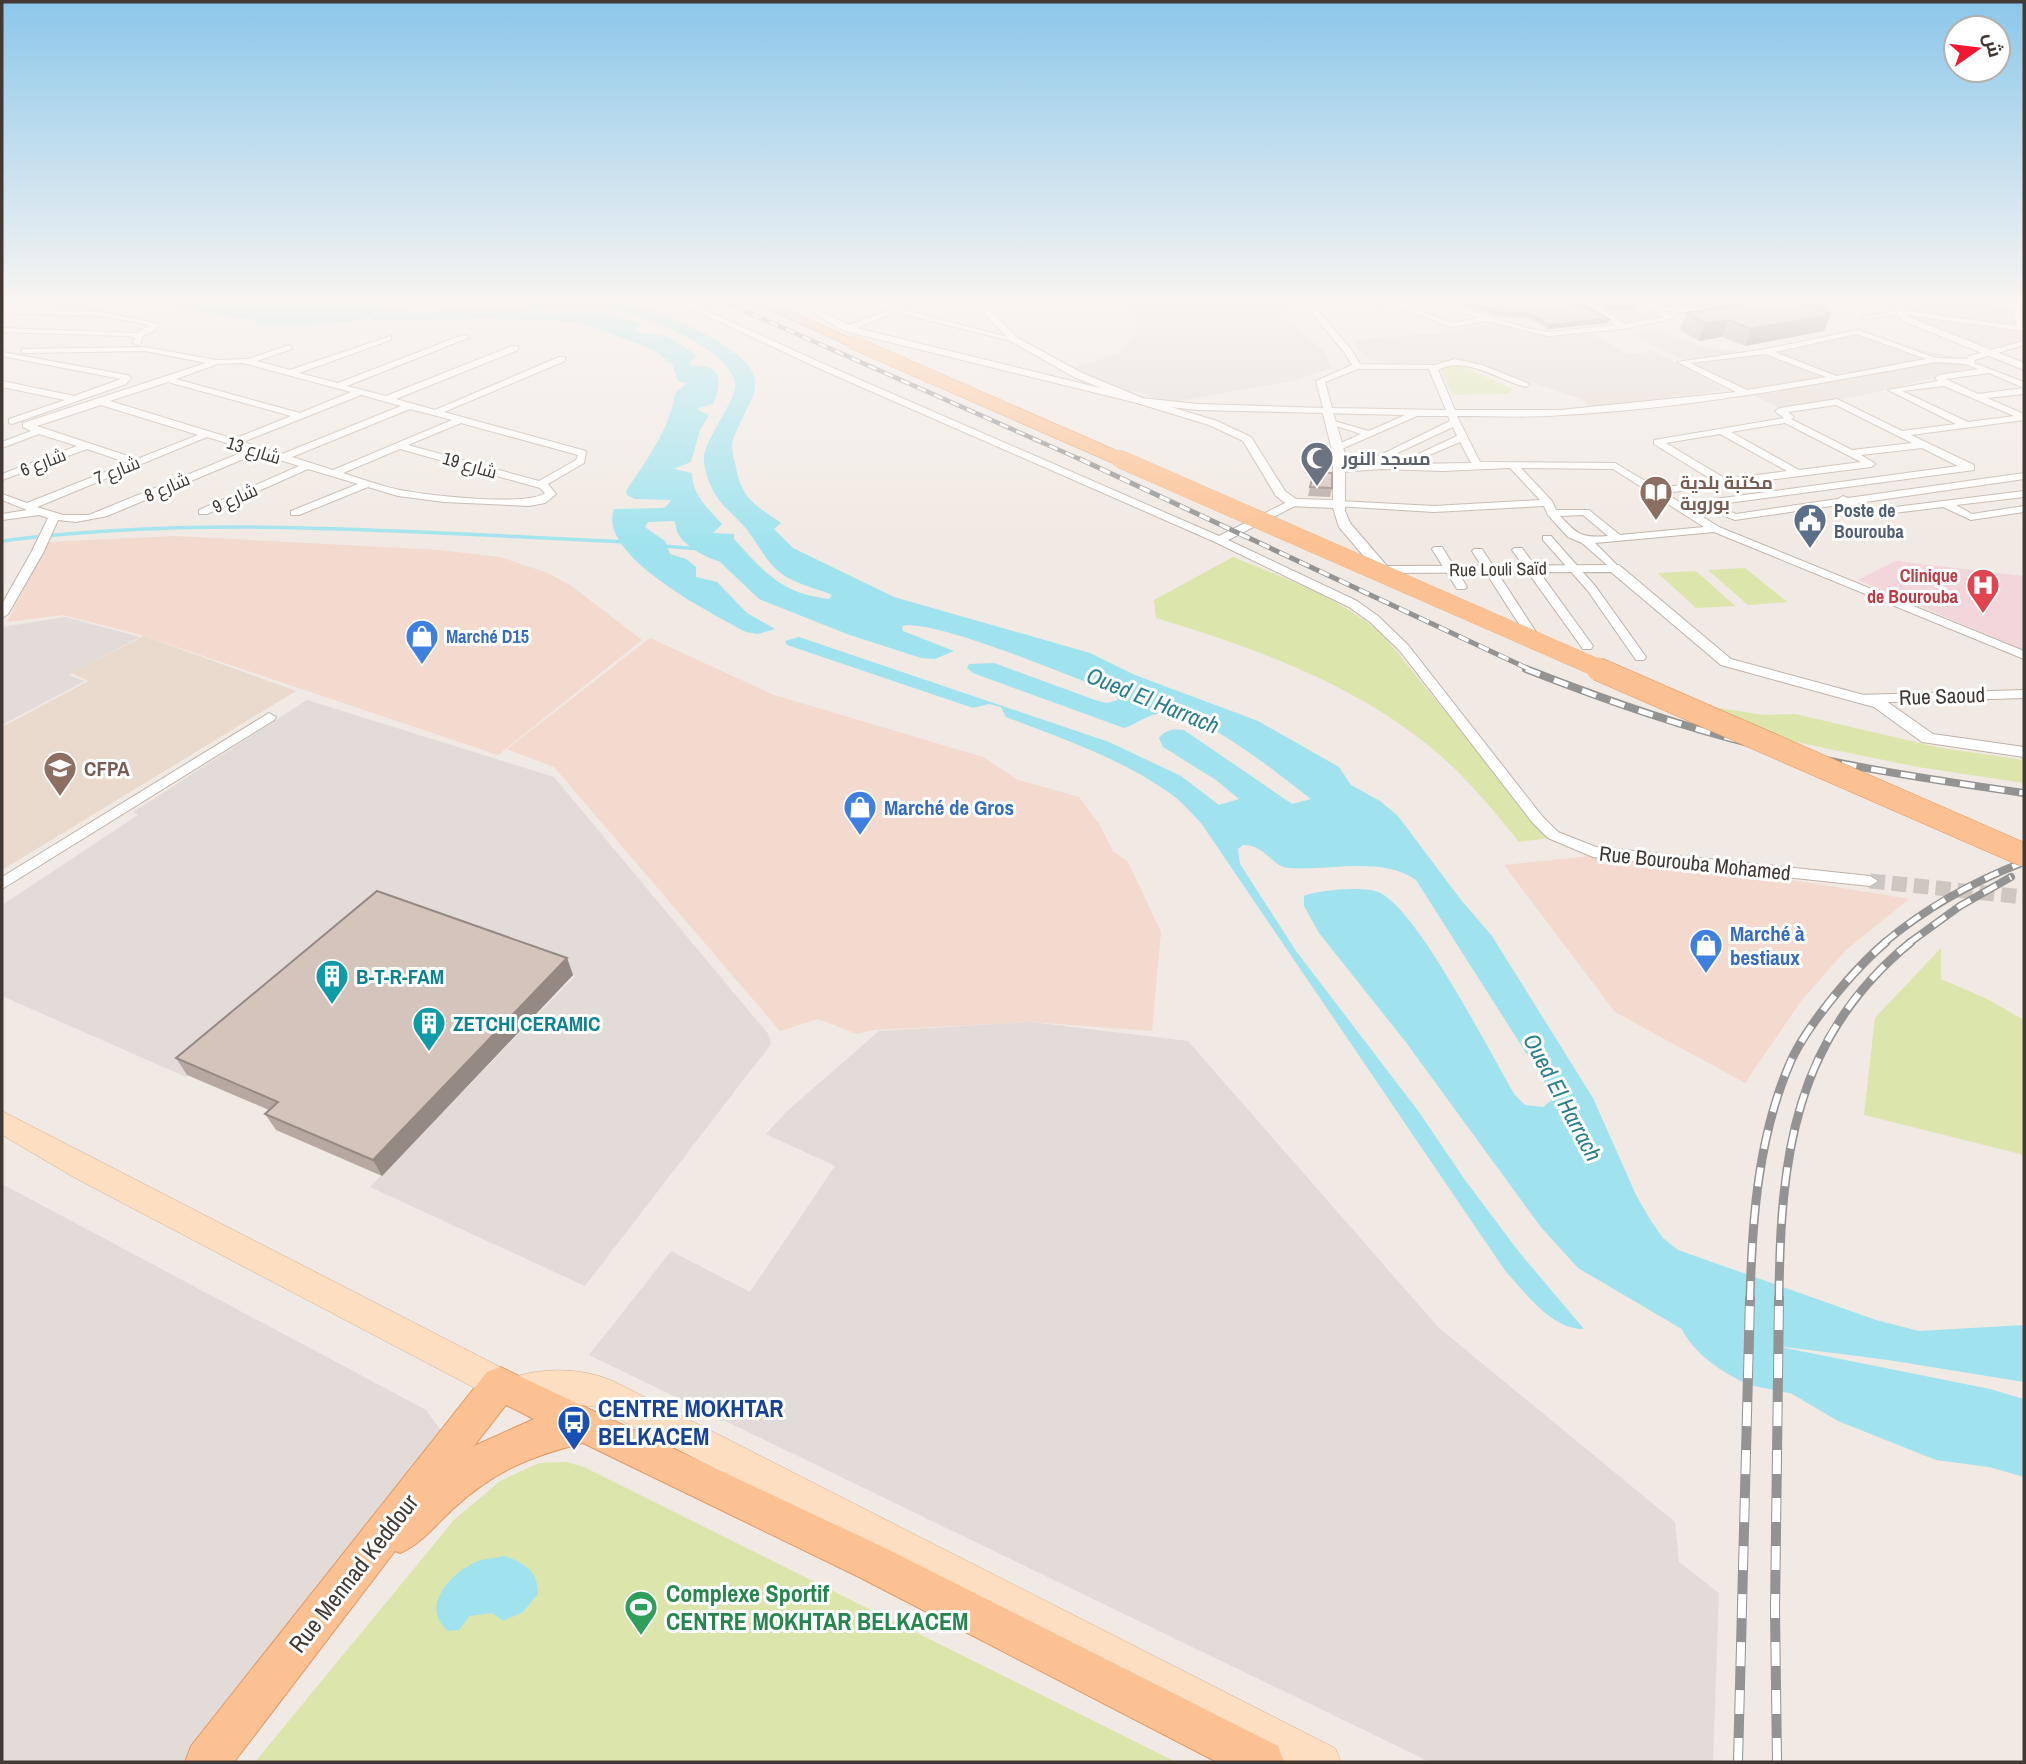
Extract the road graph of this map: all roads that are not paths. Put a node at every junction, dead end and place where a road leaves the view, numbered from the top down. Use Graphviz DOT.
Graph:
graph roads {
  1 [pos="122,382"];
  2 [pos="158,382"];
  3 [pos="180,382"];
  4 [pos="325,382"];
  5 [pos="349,382"];
  6 [pos="429,382"];
  7 [pos="507,382"];
  8 [pos="858,382"];
  9 [pos="951,382"];
  10 [pos="1057,382"];
  11 [pos="1096,382"];
  12 [pos="1320,382"];
  13 [pos="1439,382"];
  14 [pos="1514,382"];
  15 [pos="1724,382"];
  16 [pos="1809,382"];
  17 [pos="1945,383"];
  18 [pos="2,384"];
  19 [pos="1526,384"];
  20 [pos="339,386"];
  21 [pos="2024,391"];
  22 [pos="360,392"];
  23 [pos="1746,393"];
  24 [pos="1976,396"];
  25 [pos="75,399"];
  26 [pos="388,399"];
  27 [pos="1141,401"];
  28 [pos="102,402"];
  29 [pos="411,405"];
  30 [pos="437,412"];
  31 [pos="1419,413"];
  32 [pos="1329,415"];
  33 [pos="300,416"];
  34 [pos="1454,418"];
  35 [pos="462,419"];
  36 [pos="1786,419"];
  37 [pos="7,420"];
  38 [pos="29,425"];
  39 [pos="1967,425"];
  40 [pos="39,431"];
  41 [pos="1722,431"];
  42 [pos="1370,434"];
  43 [pos="1901,434"];
  44 [pos="205,435"];
  45 [pos="1463,437"];
  46 [pos="231,444"];
  47 [pos="2,445"];
  48 [pos="1923,445"];
  49 [pos="400,446"];
  50 [pos="84,447"];
  51 [pos="1337,448"];
  52 [pos="254,451"];
  53 [pos="1851,453"];
  54 [pos="281,458"];
  55 [pos="136,462"];
  56 [pos="1871,464"];
  57 [pos="1477,465"];
  58 [pos="1512,465"];
  59 [pos="306,466"];
  60 [pos="1362,466"];
  61 [pos="1382,466"];
  62 [pos="1971,467"];
  63 [pos="1340,468"];
  64 [pos="332,474"];
  65 [pos="1797,474"];
  66 [pos="2024,476"];
  67 [pos="2,477"];
  68 [pos="1896,478"];
  69 [pos="1997,480"];
  70 [pos="1724,482"];
  71 [pos="366,484"];
  72 [pos="540,485"];
  73 [pos="1822,488"];
  74 [pos="1919,490"];
  75 [pos="1655,491"];
  76 [pos="2024,493"];
  77 [pos="2,497"];
  78 [pos="1844,500"];
  79 [pos="1293,503"];
  80 [pos="1339,504"];
  81 [pos="1945,504"];
  82 [pos="29,506"];
  83 [pos="1550,508"];
  84 [pos="2024,509"];
  85 [pos="41,511"];
  86 [pos="202,512"];
  87 [pos="295,513"];
  88 [pos="2,517"];
  89 [pos="53,520"];
  90 [pos="1715,529"];
  91 [pos="1547,537"];
  92 [pos="1616,537"];
  93 [pos="1219,540"];
  94 [pos="1586,541"];
  95 [pos="1438,549"];
  96 [pos="1518,550"];
  97 [pos="1478,551"];
  98 [pos="1573,568"];
  99 [pos="1614,568"];
  100 [pos="1451,569"];
  101 [pos="1491,569"];
  102 [pos="1531,569"];
  103 [pos="1461,587"];
  104 [pos="2,614"];
  105 [pos="1530,632"];
  106 [pos="1587,646"];
  107 [pos="2024,655"];
  108 [pos="1640,657"];
  109 [pos="2024,694"];
  110 [pos="1859,699"];
  111 [pos="269,718"];
  112 [pos="2024,752"];
  113 [pos="2024,855"];
  114 [pos="1870,881"];
  115 [pos="2,884"];
  116 [pos="2,1122"];
  117 [pos="508,1388"];
  118 [pos="582,1425"];
  119 [pos="364,1557"];
  120 [pos="207,1762"];
  121 [pos="1262,1762"];
  122 [pos="1321,1762"];
  1 -- 25 [label="street"];
  2 -- 28 [label="street"];
  3 -- 33 [label="street"];
  4 -- 20 [label="street"];
  5 -- 20 [label="street"];
  6 -- 26 [label="street"];
  7 -- 30 [label="street"];
  8 -- 93 [label="street, Rue Bourouba Mohamed"];
  9 -- 113 [label="main road, bridge"];
  10 -- 27 [label="street"];
  11 -- 27 [label="street"];
  12 -- 32 [label="street"];
  13 -- 34 [label="street"];
  14 -- 19 [label="street"];
  15 -- 23 [label="street"];
  16 -- 23 [label="street"];
  17 -- 24 [label="street"];
  17 -- 39 [label="street"];
  18 -- 25 [label="street"];
  20 -- 22 [label="street"];
  21 -- 24 [label="street"];
  22 -- 26 [label="street"];
  22 -- 33 [label="street"];
  23 -- 34 [label="street"];
  24 -- 39 [label="street"];
  25 -- 37 [label="street"];
  26 -- 29 [label="street"];
  27 -- 32 [label="street"];
  27 -- 79 [label="street"];
  28 -- 38 [label="street"];
  28 -- 44 [label="street, شارع 13"];
  29 -- 30 [label="street"];
  29 -- 54 [label="street"];
  30 -- 35 [label="street"];
  31 -- 32 [label="street"];
  31 -- 34 [label="street"];
  31 -- 42 [label="street"];
  32 -- 42 [label="street"];
  32 -- 51 [label="street"];
  33 -- 46 [label="street"];
  34 -- 45 [label="street"];
  34 -- 60 [label="street"];
  35 -- 49 [label="street"];
  35 -- 72 [label="street"];
  36 -- 41 [label="street"];
  36 -- 43 [label="street"];
  36 -- 53 [label="street"];
  37 -- 38 [label="street"];
  38 -- 40 [label="street"];
  39 -- 43 [label="street"];
  40 -- 47 [label="street"];
  40 -- 50 [label="street"];
  41 -- 65 [label="street"];
  41 -- 70 [label="street"];
  42 -- 51 [label="street"];
  43 -- 48 [label="street"];
  44 -- 46 [label="street, شارع 13"];
  44 -- 55 [label="street, شارع 7"];
  45 -- 57 [label="street"];
  45 -- 61 [label="street"];
  46 -- 52 [label="street, شارع 13"];
  48 -- 53 [label="street"];
  48 -- 62 [label="street"];
  49 -- 64 [label="street"];
  49 -- 72 [label="street, شارع 19"];
  50 -- 55 [label="street"];
  50 -- 67 [label="street, شارع 6"];
  51 -- 63 [label="street"];
  52 -- 54 [label="street, شارع 13"];
  52 -- 89 [label="street, شارع 8"];
  53 -- 56 [label="street"];
  54 -- 59 [label="street, شارع 13"];
  55 -- 82 [label="street, شارع 7"];
  56 -- 65 [label="street"];
  56 -- 68 [label="street"];
  57 -- 58 [label="street"];
  57 -- 61 [label="street"];
  58 -- 75 [label="street"];
  58 -- 83 [label="street"];
  59 -- 64 [label="street, شارع 13"];
  59 -- 86 [label="street, شارع 9"];
  60 -- 61 [label="street"];
  60 -- 63 [label="street"];
  62 -- 68 [label="street"];
  62 -- 69 [label="street"];
  63 -- 80 [label="street"];
  64 -- 71 [label="street, شارع 13"];
  65 -- 70 [label="street"];
  65 -- 73 [label="street"];
  66 -- 69 [label="street"];
  68 -- 73 [label="street"];
  68 -- 74 [label="street"];
  69 -- 74 [label="street"];
  69 -- 76 [label="street"];
  70 -- 75 [label="street"];
  71 -- 72 [label="street, شارع 13"];
  71 -- 87 [label="street"];
  73 -- 78 [label="street"];
  73 -- 78 [label="street"];
  74 -- 78 [label="street"];
  74 -- 81 [label="street"];
  75 -- 90 [label="street"];
  76 -- 81 [label="street"];
  77 -- 82 [label="street"];
  78 -- 81 [label="street"];
  79 -- 80 [label="street"];
  79 -- 93 [label="street"];
  80 -- 83 [label="street"];
  80 -- 100 [label="street, Rue Louli Saïd"];
  81 -- 84 [label="street"];
  82 -- 85 [label="street"];
  83 -- 92 [label="street"];
  83 -- 94 [label="street"];
  85 -- 88 [label="street"];
  85 -- 89 [label="street"];
  89 -- 104 [label="street"];
  90 -- 92 [label="street"];
  90 -- 107 [label="street"];
  91 -- 98 [label="street"];
  92 -- 94 [label="street"];
  93 -- 114 [label="street, Rue Bourouba Mohamed"];
  94 -- 99 [label="street"];
  95 -- 100 [label="street"];
  96 -- 102 [label="street"];
  97 -- 101 [label="street"];
  98 -- 99 [label="street, Rue Louli Saïd"];
  98 -- 102 [label="street, Rue Louli Saïd"];
  98 -- 108 [label="street"];
  99 -- 110 [label="street"];
  100 -- 101 [label="street, Rue Louli Saïd"];
  100 -- 103 [label="street"];
  101 -- 102 [label="street, Rue Louli Saïd"];
  101 -- 105 [label="street"];
  102 -- 106 [label="street"];
  109 -- 110 [label="street, Rue Saoud"];
  110 -- 112 [label="street"];
  111 -- 115 [label="street"];
  116 -- 117 [label="main road"];
  117 -- 118 [label="main road"];
  117 -- 119 [label="main road, Rue Mennad Keddour"];
  117 -- 122 [label="main road"];
  118 -- 119 [label="main road"];
  118 -- 121 [label="main road"];
  119 -- 120 [label="main road, Rue Mennad Keddour"];
}
